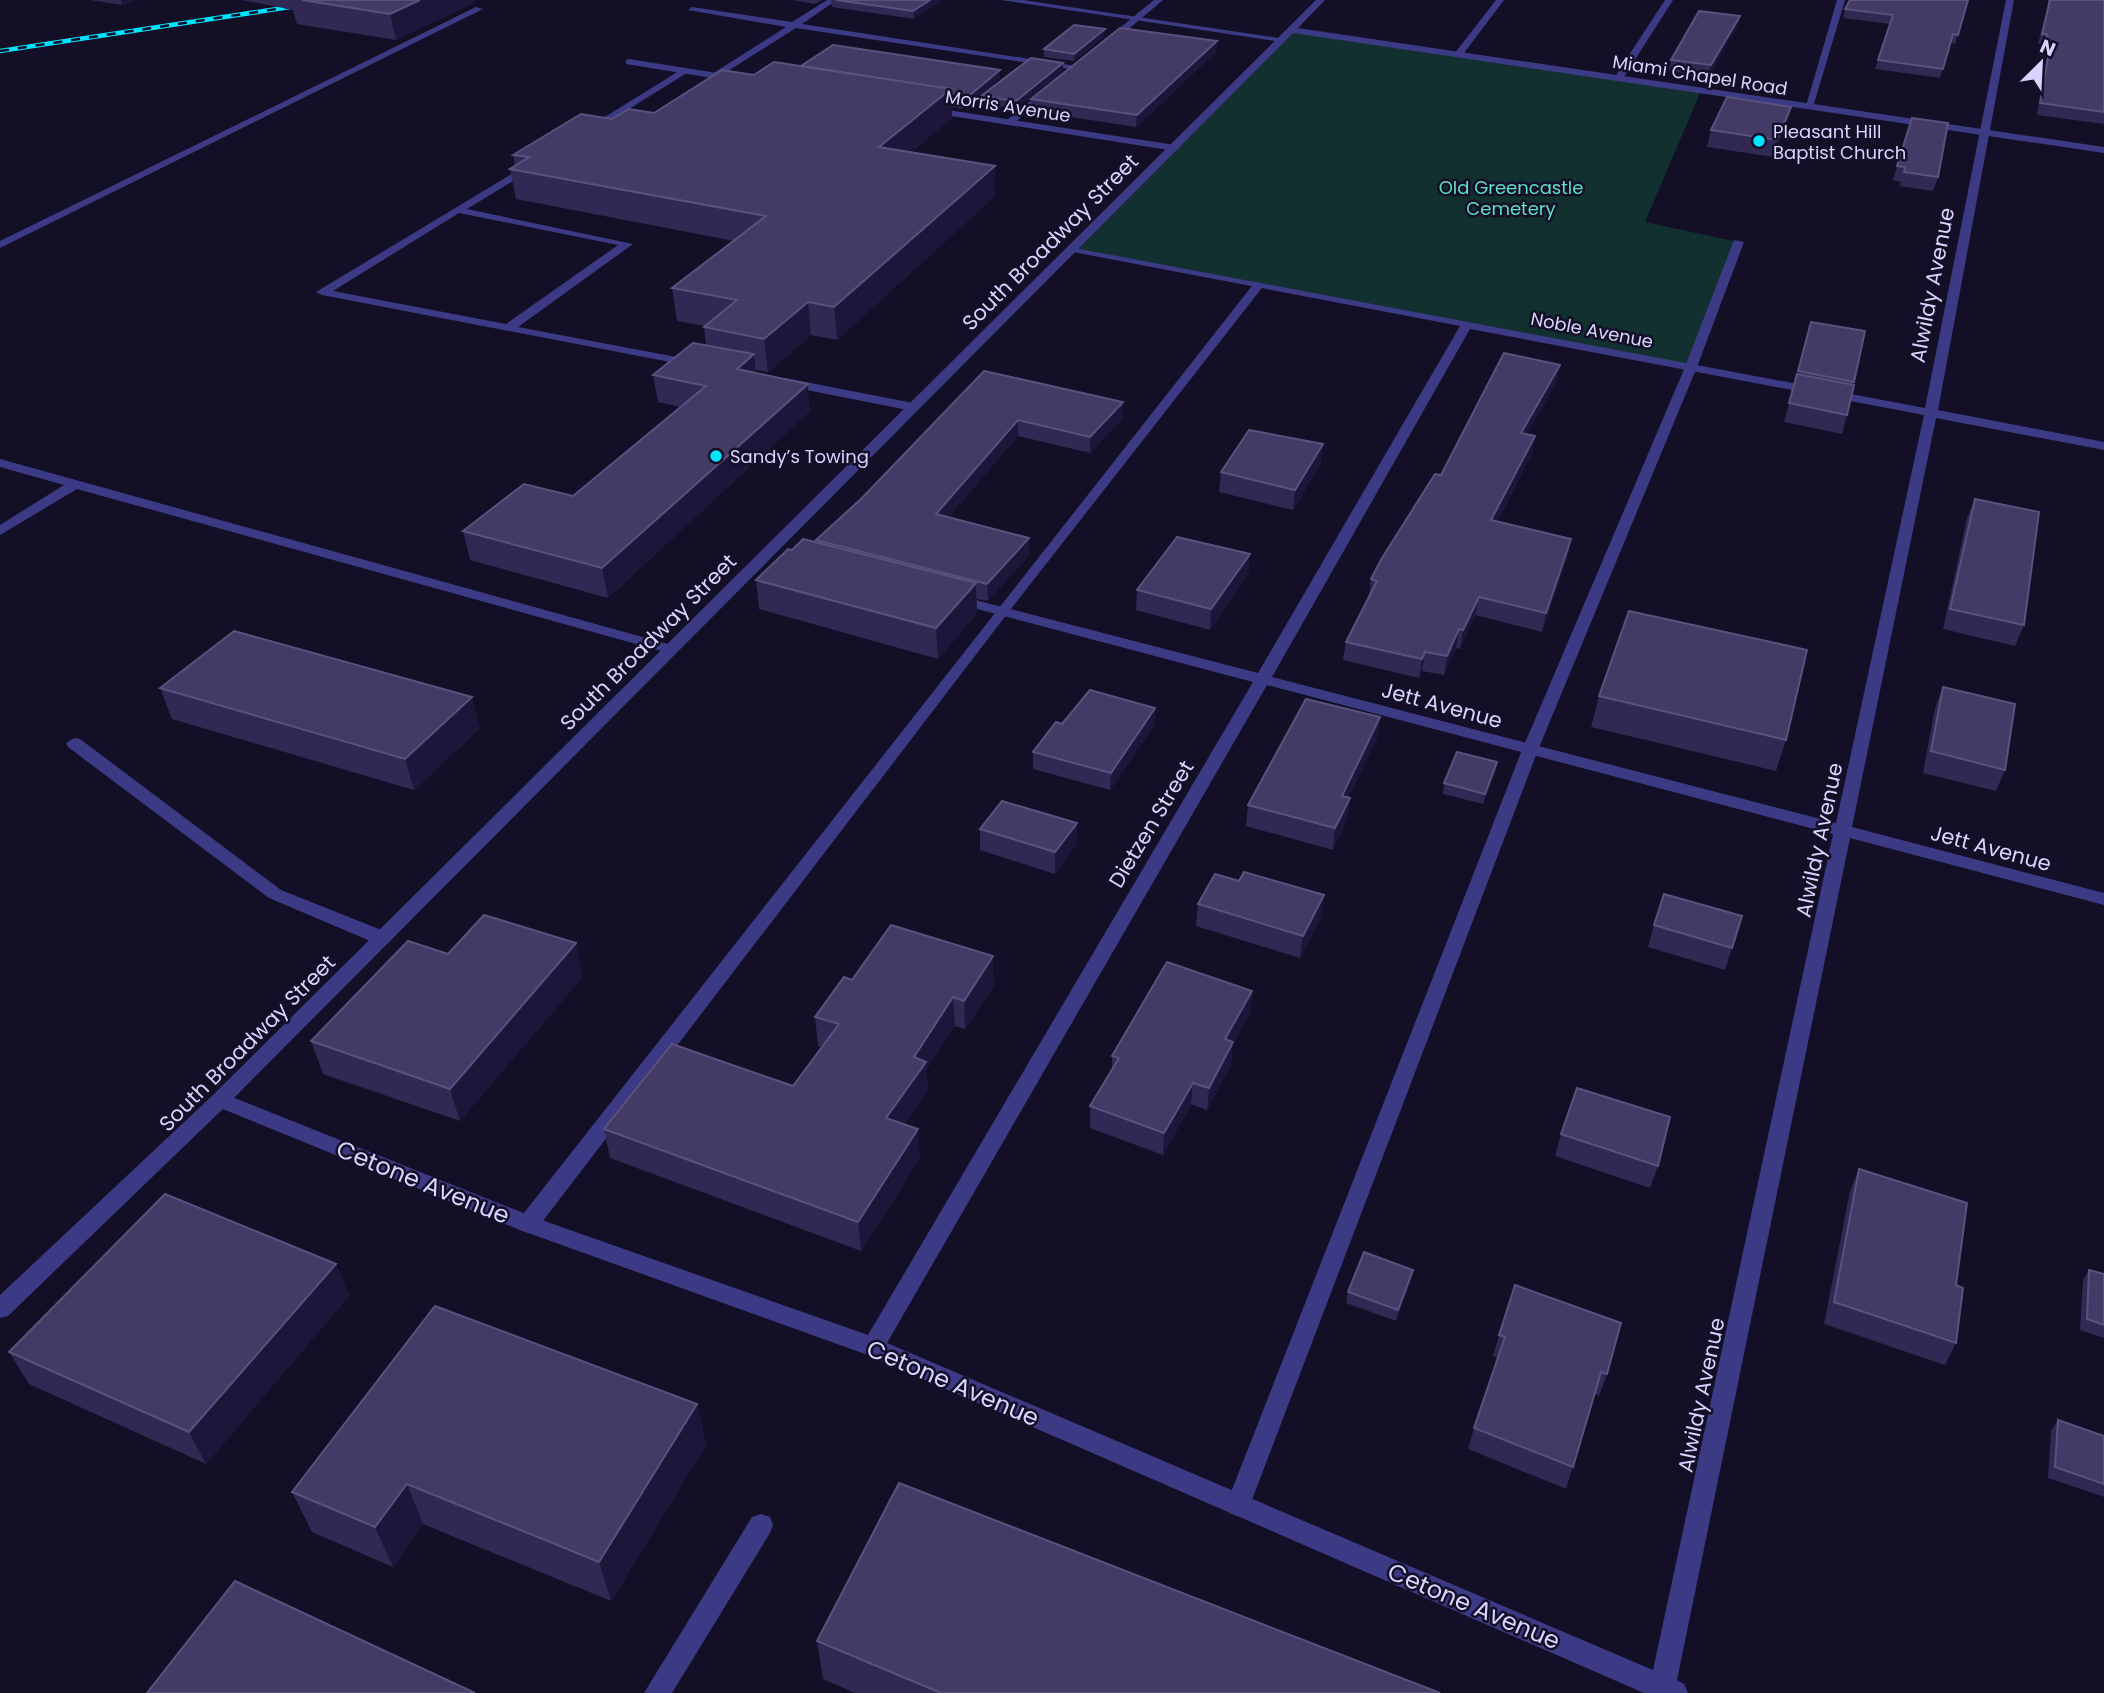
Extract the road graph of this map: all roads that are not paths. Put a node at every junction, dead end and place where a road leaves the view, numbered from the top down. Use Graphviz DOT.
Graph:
graph roads {
  1 [pos="833,0"];
  2 [pos="1005,0"];
  3 [pos="1159,0"];
  4 [pos="1321,0"];
  5 [pos="1500,0"];
  6 [pos="1669,0"];
  7 [pos="1841,0"];
  8 [pos="2010,0"];
  9 [pos="479,9"];
  10 [pos="692,10"];
  11 [pos="1137,18"];
  12 [pos="793,26"];
  13 [pos="1287,34"];
  14 [pos="1097,51"];
  15 [pos="1458,55"];
  16 [pos="1087,59"];
  17 [pos="629,62"];
  18 [pos="1077,67"];
  19 [pos="685,71"];
  20 [pos="1067,75"];
  21 [pos="715,76"];
  22 [pos="1619,78"];
  23 [pos="742,80"];
  24 [pos="1058,83"];
  25 [pos="1808,107"];
  26 [pos="916,108"];
  27 [pos="1010,122"];
  28 [pos="1984,133"];
  29 [pos="583,134"];
  30 [pos="1175,148"];
  31 [pos="2104,150"];
  32 [pos="537,162"];
  33 [pos="457,210"];
  34 [pos="1738,242"];
  35 [pos="0,245"];
  36 [pos="1073,249"];
  37 [pos="1259,284"];
  38 [pos="1467,324"];
  39 [pos="507,328"];
  40 [pos="1691,367"];
  41 [pos="710,368"];
  42 [pos="778,381"];
  43 [pos="913,407"];
  44 [pos="1931,412"];
  45 [pos="2104,446"];
  46 [pos="0,463"];
  47 [pos="75,484"];
  48 [pos="0,531"];
  49 [pos="937,594"];
  50 [pos="1002,611"];
  51 [pos="670,649"];
  52 [pos="1264,680"];
  53 [pos="74,743"];
  54 [pos="1530,750"];
  55 [pos="1844,832"];
  56 [pos="2104,899"];
  57 [pos="382,938"];
  58 [pos="220,1100"];
  59 [pos="528,1224"];
  60 [pos="0,1309"];
  61 [pos="873,1348"];
  62 [pos="1238,1505"];
  63 [pos="761,1525"];
  64 [pos="1669,1690"];
  65 [pos="657,1693"];
  1 -- 12 [label="street"];
  2 -- 11 [label="street, Miami Chapel Road"];
  3 -- 11 [label="street"];
  4 -- 13 [label="street, South Broadway Street"];
  5 -- 15 [label="street"];
  6 -- 22 [label="street"];
  7 -- 25 [label="street"];
  8 -- 28 [label="street, Alwildy Avenue"];
  9 -- 35 [label="street"];
  10 -- 12 [label="street"];
  11 -- 13 [label="street, Miami Chapel Road"];
  11 -- 14 [label="street"];
  12 -- 18 [label="street"];
  12 -- 21 [label="street"];
  13 -- 15 [label="street, Miami Chapel Road"];
  13 -- 30 [label="street, South Broadway Street"];
  15 -- 22 [label="street, Miami Chapel Road"];
  16 -- 18 [label="street"];
  17 -- 19 [label="street"];
  18 -- 20 [label="street"];
  19 -- 21 [label="street"];
  19 -- 29 [label="street"];
  21 -- 23 [label="street"];
  22 -- 25 [label="street, Miami Chapel Road"];
  24 -- 27 [label="street"];
  25 -- 28 [label="street, Miami Chapel Road"];
  26 -- 27 [label="street, Morris Avenue"];
  27 -- 30 [label="street, Morris Avenue"];
  28 -- 31 [label="street, Miami Chapel Road"];
  28 -- 44 [label="street, Alwildy Avenue"];
  30 -- 36 [label="street, South Broadway Street"];
  32 -- 33 [label="street"];
  33 -- 39 [label="street"];
  33 -- 39 [label="street"];
  34 -- 40 [label="street"];
  36 -- 37 [label="street, Noble Avenue"];
  36 -- 43 [label="street, South Broadway Street"];
  37 -- 38 [label="street, Noble Avenue"];
  37 -- 50 [label="street"];
  38 -- 40 [label="street, Noble Avenue"];
  38 -- 52 [label="street, Dietzen Street"];
  39 -- 41 [label="street"];
  40 -- 44 [label="street, Noble Avenue"];
  40 -- 54 [label="street"];
  42 -- 43 [label="street"];
  43 -- 51 [label="street, South Broadway Street"];
  44 -- 45 [label="street, Noble Avenue"];
  44 -- 55 [label="street, Alwildy Avenue"];
  46 -- 47 [label="street"];
  47 -- 48 [label="street"];
  47 -- 51 [label="street"];
  49 -- 50 [label="street, Jett Avenue"];
  50 -- 52 [label="street, Jett Avenue"];
  50 -- 59 [label="street"];
  51 -- 57 [label="street, South Broadway Street"];
  52 -- 54 [label="street, Jett Avenue"];
  52 -- 61 [label="street, Dietzen Street"];
  53 -- 57 [label="street"];
  54 -- 55 [label="street, Jett Avenue"];
  54 -- 62 [label="street"];
  55 -- 56 [label="street, Jett Avenue"];
  55 -- 64 [label="street, Alwildy Avenue"];
  57 -- 58 [label="street, South Broadway Street"];
  58 -- 59 [label="street, Cetone Avenue"];
  58 -- 60 [label="street, South Broadway Street"];
  59 -- 61 [label="street, Cetone Avenue"];
  61 -- 62 [label="street, Cetone Avenue"];
  62 -- 64 [label="street, Cetone Avenue"];
  63 -- 65 [label="street"];
}
